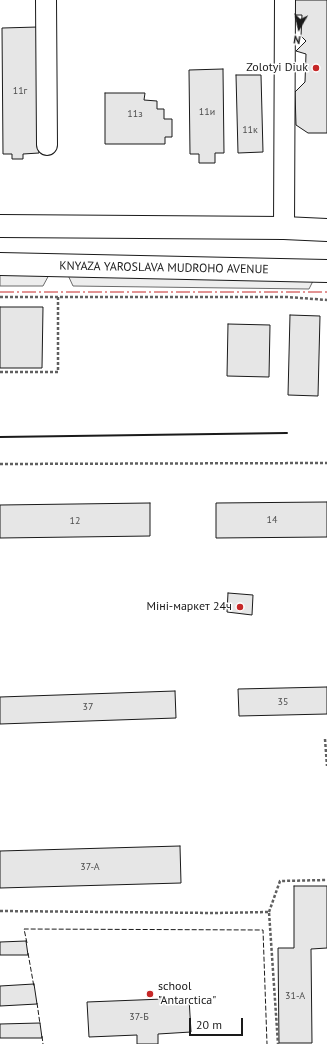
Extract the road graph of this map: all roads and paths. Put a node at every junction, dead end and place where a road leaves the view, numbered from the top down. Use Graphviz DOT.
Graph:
graph roads {
  1 [pos="46,0"];
  2 [pos="285,0"];
  3 [pos="47,145"];
  4 [pos="0,226"];
  5 [pos="284,228"];
  6 [pos="327,230"];
  7 [pos="0,264"];
  8 [pos="327,271"];
  9 [pos="0,296"];
  10 [pos="58,297"];
  11 [pos="327,300"];
  12 [pos="0,372"];
  13 [pos="327,463"];
  14 [pos="0,464"];
  15 [pos="325,739"];
  16 [pos="327,766"];
  17 [pos="327,880"];
  18 [pos="0,911"];
  19 [pos="269,912"];
  20 [pos="278,1044"];
  1 -- 3 [label="lane"];
  2 -- 5 [label="lane"];
  4 -- 5 [label="main road"];
  5 -- 6 [label="main road"];
  7 -- 8 [label="main road, KNYAZA YAROSLAVA MUDROHO AVENUE"];
  9 -- 10 [label="path"];
  10 -- 11 [label="path"];
  10 -- 12 [label="path"];
  13 -- 14 [label="path"];
  15 -- 16 [label="path"];
  17 -- 19 [label="path"];
  18 -- 19 [label="path"];
  19 -- 20 [label="path"];
}
